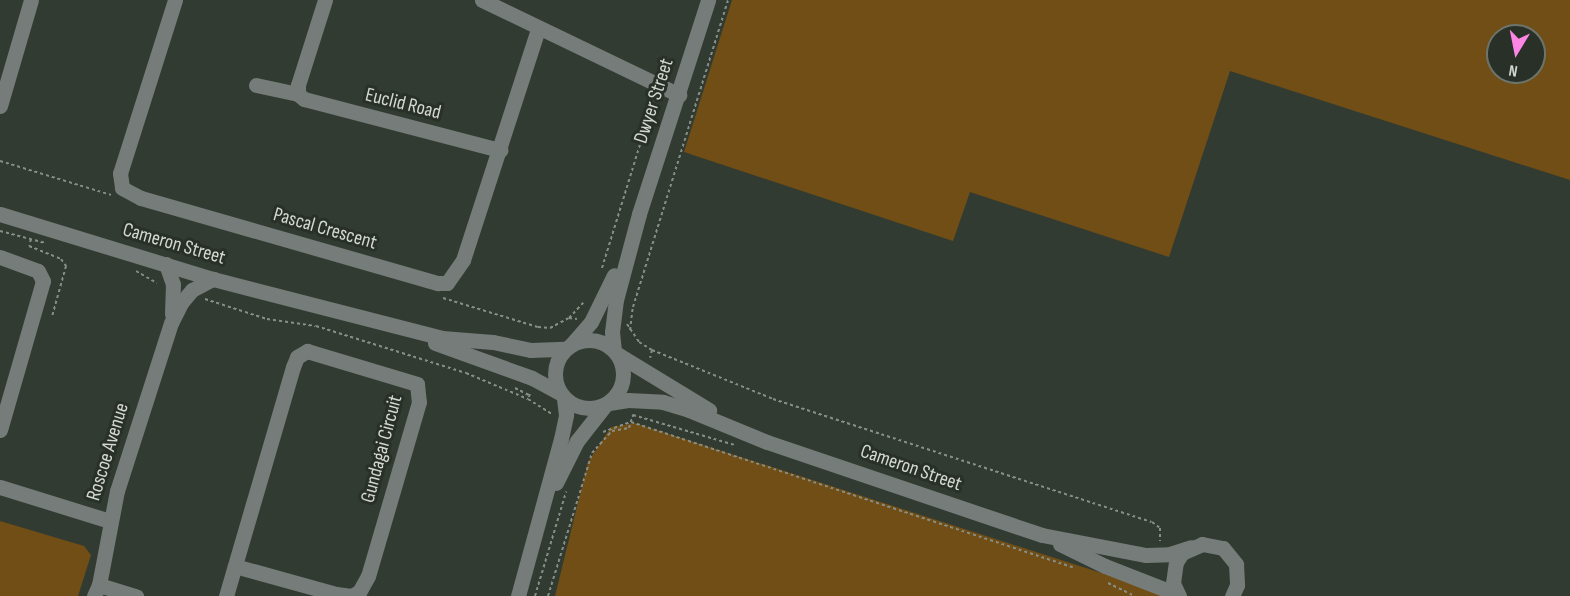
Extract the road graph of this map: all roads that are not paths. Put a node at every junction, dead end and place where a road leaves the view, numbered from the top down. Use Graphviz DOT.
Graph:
graph roads {
  1 [pos="31,0"];
  2 [pos="175,0"];
  3 [pos="325,0"];
  4 [pos="482,0"];
  5 [pos="708,0"];
  6 [pos="538,29"];
  7 [pos="256,85"];
  8 [pos="298,94"];
  9 [pos="679,95"];
  10 [pos="0,106"];
  11 [pos="500,150"];
  12 [pos="0,214"];
  13 [pos="639,214"];
  14 [pos="0,257"];
  15 [pos="166,264"];
  16 [pos="213,279"];
  17 [pos="337,310"];
  18 [pos="171,322"];
  19 [pos="568,347"];
  20 [pos="615,352"];
  21 [pos="562,396"];
  22 [pos="607,404"];
  23 [pos="0,430"];
  24 [pos="767,442"];
  25 [pos="0,486"];
  26 [pos="542,510"];
  27 [pos="110,521"];
  28 [pos="1042,535"];
  29 [pos="1191,547"];
  30 [pos="235,566"];
  31 [pos="97,590"];
  32 [pos="1178,595"];
  33 [pos="136,596"];
  34 [pos="226,596"];
  35 [pos="518,596"];
  36 [pos="1232,596"];
  1 -- 10 [label="street"];
  2 -- 11 [label="street, Pascal Crescent"];
  3 -- 8 [label="street"];
  4 -- 6 [label="street"];
  5 -- 9 [label="street, Dwyer Street"];
  6 -- 9 [label="street"];
  6 -- 11 [label="street, Pascal Crescent"];
  7 -- 8 [label="street, Euclid Road"];
  8 -- 11 [label="street, Euclid Road"];
  9 -- 13 [label="street, Dwyer Street"];
  12 -- 15 [label="street, Cameron Street"];
  13 -- 19 [label="street, Dwyer Street"];
  13 -- 20 [label="street, Dwyer Street"];
  14 -- 23 [label="street"];
  15 -- 16 [label="street, Cameron Street"];
  15 -- 18 [label="street"];
  16 -- 17 [label="street, Cameron Street"];
  16 -- 18 [label="street"];
  17 -- 19 [label="street, Cameron Street"];
  17 -- 21 [label="street, Cameron Street"];
  18 -- 27 [label="street, Roscoe Avenue"];
  19 -- 20 [label="street"];
  19 -- 21 [label="street"];
  20 -- 22 [label="street"];
  20 -- 24 [label="street, Cameron Street"];
  21 -- 22 [label="street"];
  21 -- 26 [label="street"];
  22 -- 24 [label="street, Cameron Street"];
  22 -- 26 [label="street"];
  24 -- 28 [label="street, Cameron Street"];
  25 -- 27 [label="street"];
  26 -- 35 [label="street"];
  27 -- 31 [label="street, Roscoe Avenue"];
  28 -- 29 [label="street, Cameron Street"];
  28 -- 32 [label="street, Cameron Street"];
  29 -- 32 [label="street"];
  29 -- 36 [label="street, Cameron Street"];
  30 -- 30 [label="street, Gundagai Circuit"];
  30 -- 34 [label="street, Gundagai Circuit"];
  31 -- 33 [label="street"];
}
